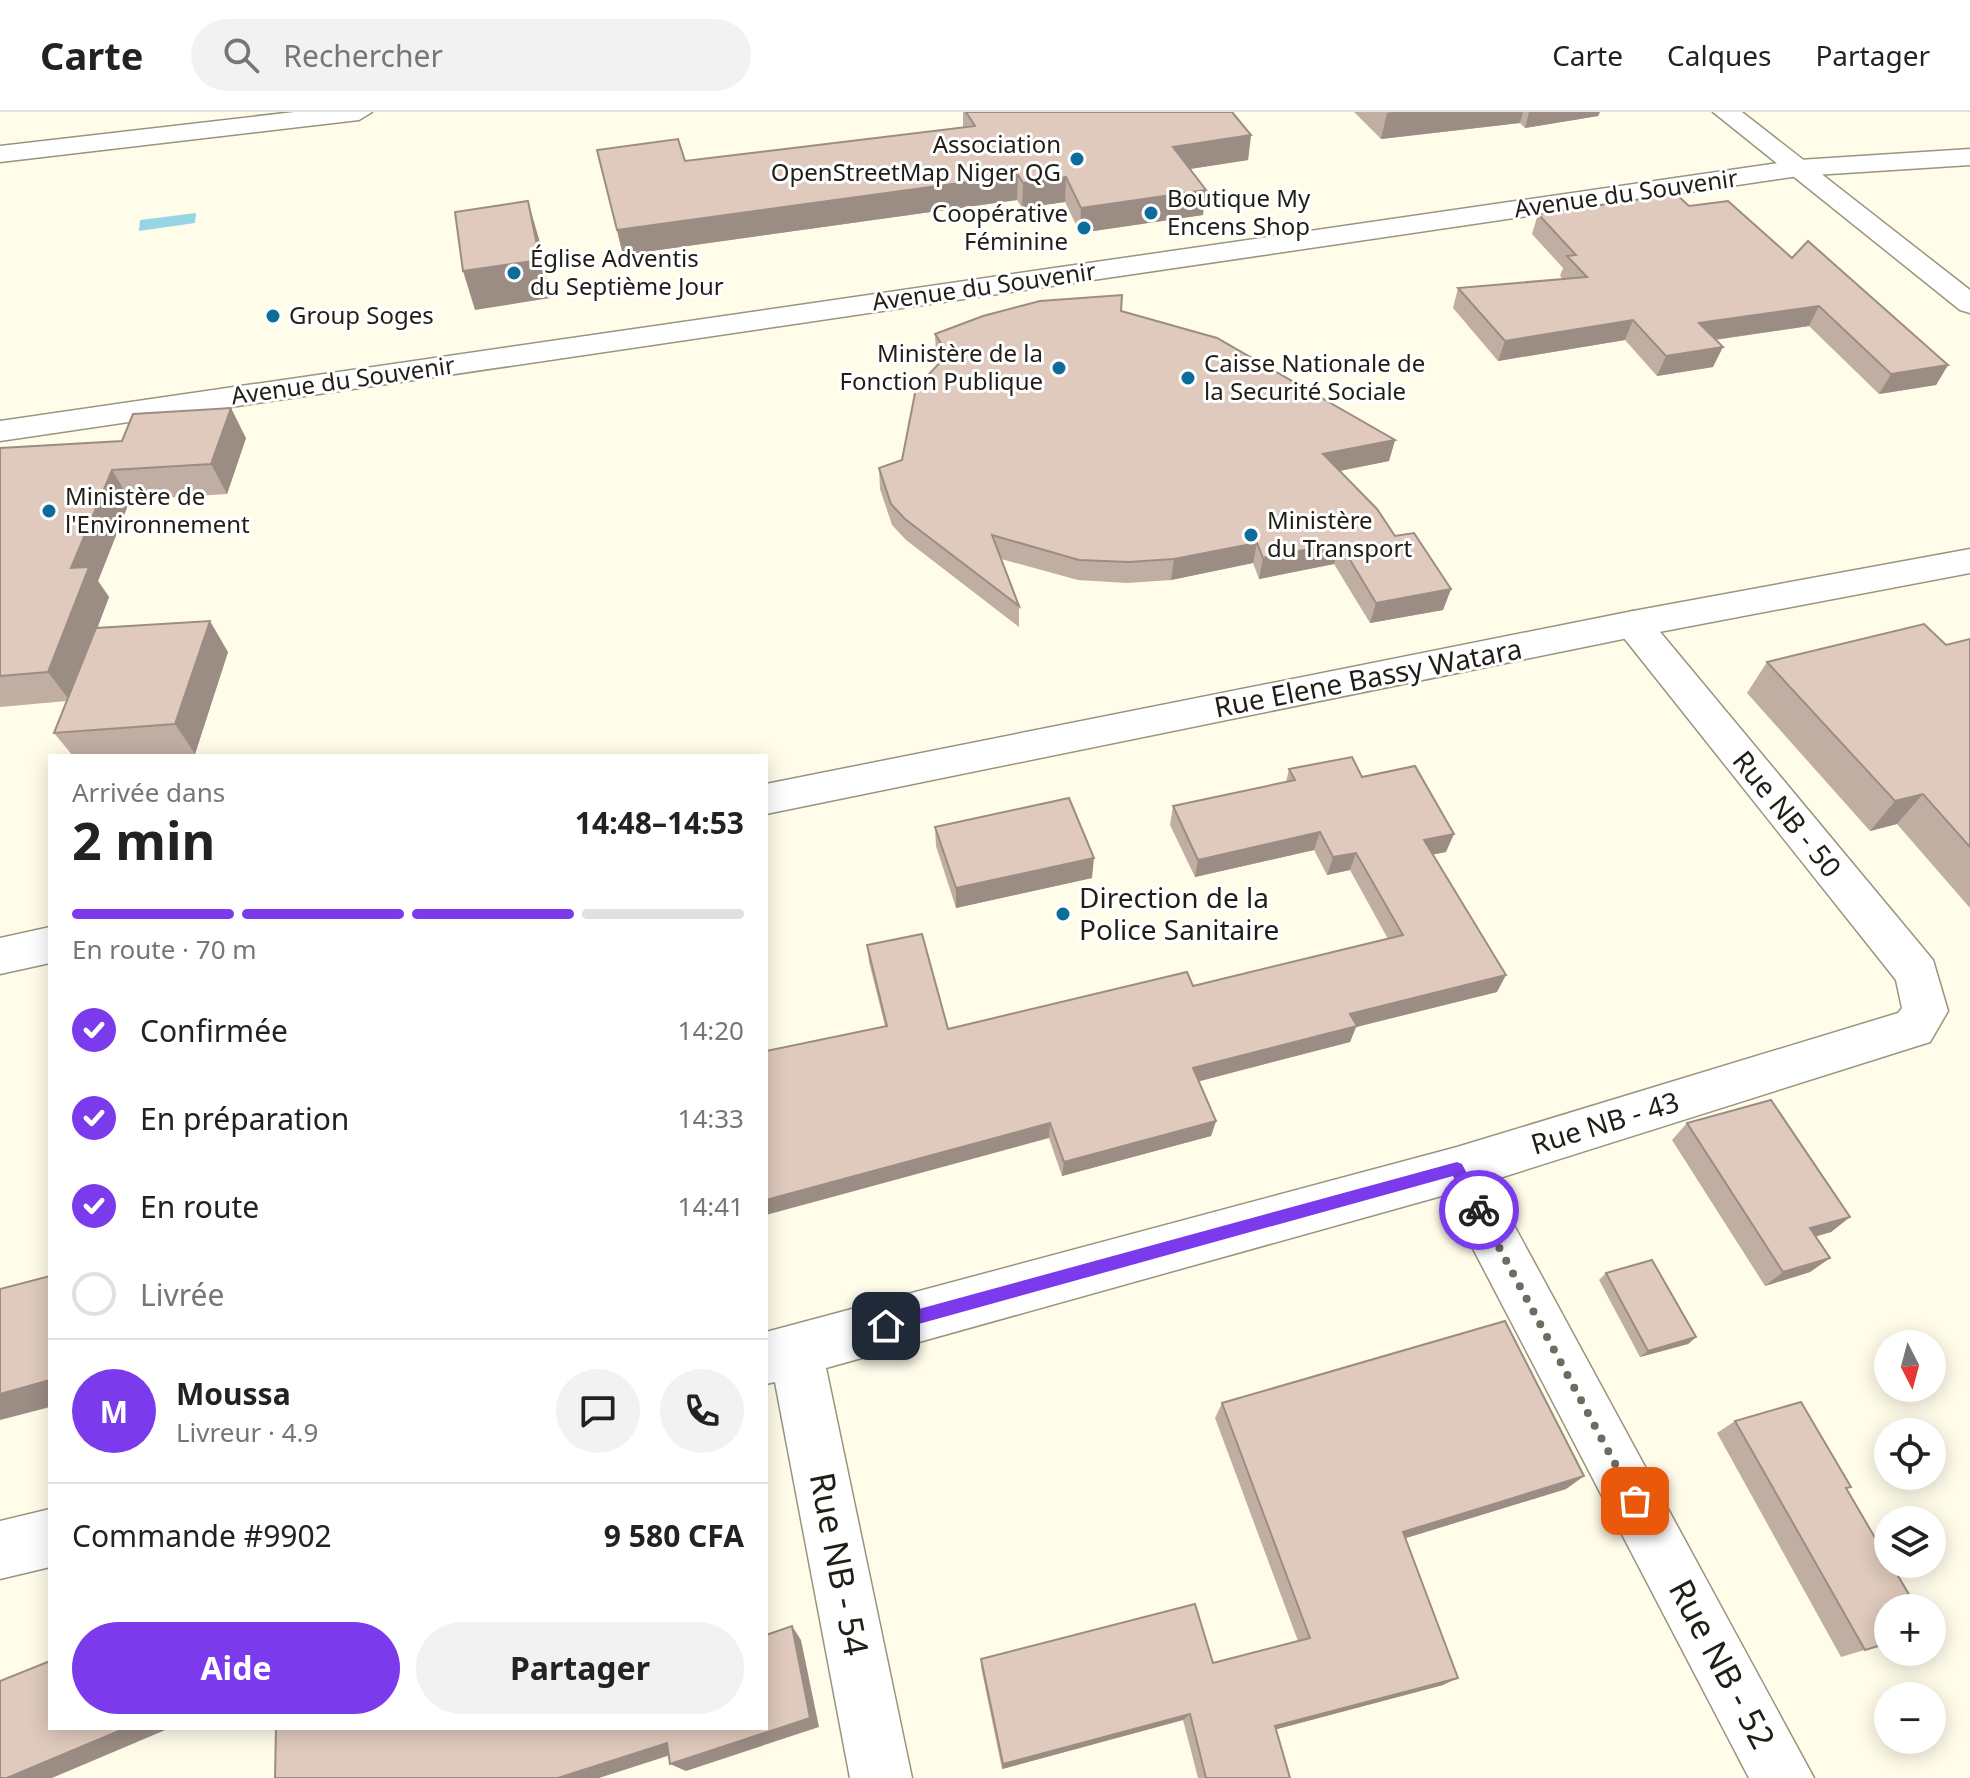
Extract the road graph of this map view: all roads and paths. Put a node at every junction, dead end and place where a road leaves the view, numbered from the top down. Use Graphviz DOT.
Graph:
graph roads {
  1 [pos="359,112"];
  2 [pos="1726,112"];
  3 [pos="0,154"];
  4 [pos="1970,157"];
  5 [pos="1799,168"];
  6 [pos="1970,304"];
  7 [pos="0,431"];
  8 [pos="1970,561"];
  9 [pos="1633,624"];
  10 [pos="768,799"];
  11 [pos="48,945"];
  12 [pos="0,956"];
  13 [pos="1925,1011"];
  14 [pos="1457,1169"];
  15 [pos="781,1354"];
  16 [pos="48,1538"];
  17 [pos="0,1550"];
  18 [pos="881,1778"];
  19 [pos="1783,1778"];
  1 -- 3 [label="main road"];
  2 -- 5 [label="main road"];
  4 -- 5 [label="main road, Avenue du Souvenir"];
  5 -- 6 [label="main road"];
  5 -- 7 [label="main road, Avenue du Souvenir"];
  8 -- 9 [label="main road, Rue Elene Bassy Watara"];
  9 -- 10 [label="main road, Rue Elene Bassy Watara"];
  9 -- 13 [label="main road, Rue NB - 50"];
  11 -- 12 [label="main road"];
  13 -- 14 [label="main road, Rue NB - 43"];
  14 -- 15 [label="main road, Rue NB - 43"];
  14 -- 19 [label="main road, Rue NB - 52"];
  15 -- 18 [label="main road, Rue NB - 54"];
  16 -- 17 [label="main road"];
}
